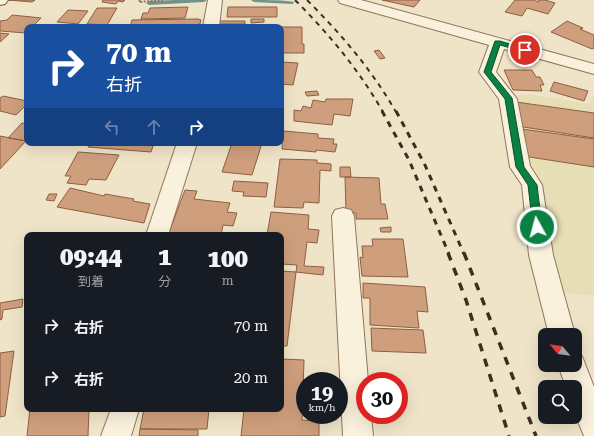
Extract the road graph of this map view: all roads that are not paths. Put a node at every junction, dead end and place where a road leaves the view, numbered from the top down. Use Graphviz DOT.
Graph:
graph roads {
  1 [pos="345,0"];
  2 [pos="215,1"];
  3 [pos="211,24"];
  4 [pos="498,43"];
  5 [pos="594,69"];
  6 [pos="186,146"];
  7 [pos="343,216"];
  8 [pos="158,232"];
  9 [pos="560,328"];
  10 [pos="575,372"];
  11 [pos="124,412"];
  12 [pos="594,426"];
  13 [pos="116,436"];
  14 [pos="358,436"];
  1 -- 4 [label="street"];
  2 -- 3 [label="street"];
  4 -- 5 [label="street"];
  4 -- 9 [label="street"];
  6 -- 8 [label="street"];
  7 -- 14 [label="street"];
  10 -- 12 [label="street"];
  11 -- 13 [label="street"];
}
